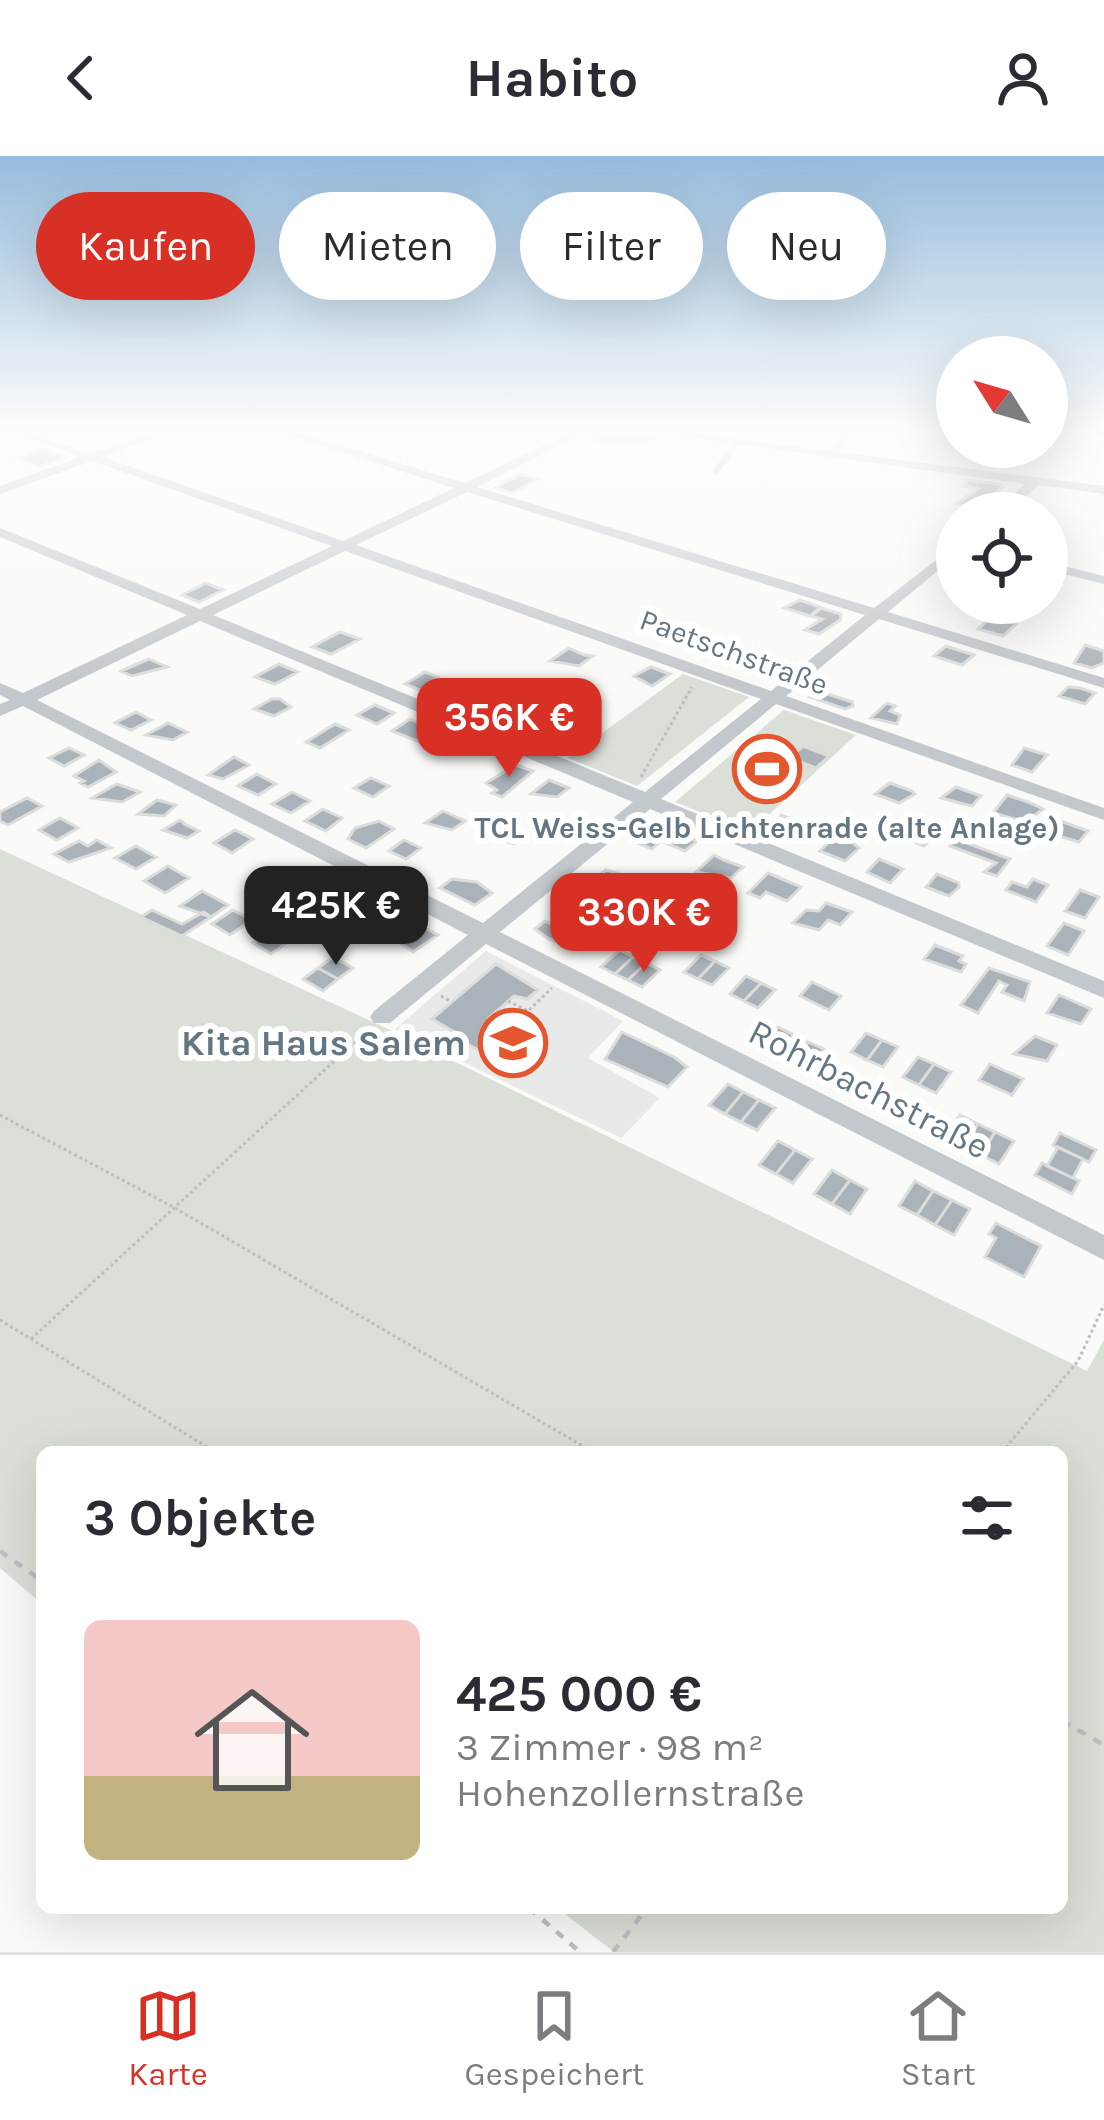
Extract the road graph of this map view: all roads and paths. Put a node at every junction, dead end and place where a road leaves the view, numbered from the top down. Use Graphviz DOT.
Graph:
graph roads {
  1 [pos="262,517"];
  2 [pos="404,517"];
  3 [pos="562,517"];
  4 [pos="0,532"];
  5 [pos="344,546"];
  6 [pos="936,565"];
  7 [pos="1068,571"];
  8 [pos="1104,580"];
  9 [pos="876,613"];
  10 [pos="198,616"];
  11 [pos="700,678"];
  12 [pos="1104,683"];
  13 [pos="0,688"];
  14 [pos="773,698"];
  15 [pos="24,700"];
  16 [pos="0,711"];
  17 [pos="645,796"];
  18 [pos="1104,814"];
  19 [pos="485,933"];
  20 [pos="558,982"];
  21 [pos="1104,990"];
  22 [pos="434,992"];
  23 [pos="450,1001"];
  24 [pos="508,1001"];
  25 [pos="382,1017"];
  26 [pos="0,1114"];
  27 [pos="175,1208"];
  28 [pos="1104,1247"];
  29 [pos="1104,1305"];
  30 [pos="0,1320"];
  31 [pos="32,1339"];
  32 [pos="205,1446"];
  33 [pos="583,1446"];
  34 [pos="1007,1446"];
  35 [pos="0,1551"];
  36 [pos="36,1577"];
  37 [pos="1068,1724"];
  38 [pos="1104,1745"];
  39 [pos="536,1914"];
  40 [pos="642,1914"];
  41 [pos="580,1952"];
  42 [pos="613,1952"];
  1 -- 5 [label="street, Paetschstraße"];
  2 -- 5 [label="street"];
  3 -- 9 [label="street"];
  4 -- 10 [label="street"];
  5 -- 10 [label="street"];
  5 -- 14 [label="street, Paetschstraße"];
  6 -- 9 [label="street"];
  7 -- 8 [label="street"];
  9 -- 12 [label="street"];
  9 -- 14 [label="street"];
  10 -- 15 [label="street"];
  10 -- 17 [label="street"];
  11 -- 17 [label="path"];
  13 -- 15 [label="street, Rohrbachstraße"];
  14 -- 17 [label="street"];
  14 -- 18 [label="street, Paetschstraße"];
  15 -- 16 [label="street"];
  15 -- 19 [label="street, Rohrbachstraße"];
  17 -- 19 [label="street"];
  17 -- 21 [label="street"];
  19 -- 25 [label="street"];
  19 -- 28 [label="street, Rohrbachstraße"];
  20 -- 24 [label="path"];
  22 -- 23 [label="path"];
  25 -- 27 [label="path"];
  26 -- 27 [label="path"];
  27 -- 31 [label="path"];
  27 -- 33 [label="path"];
  29 -- 34 [label="path"];
  30 -- 31 [label="path"];
  31 -- 32 [label="path"];
  35 -- 36 [label="path"];
  37 -- 38 [label="path"];
  39 -- 41 [label="path"];
  40 -- 42 [label="path"];
}
